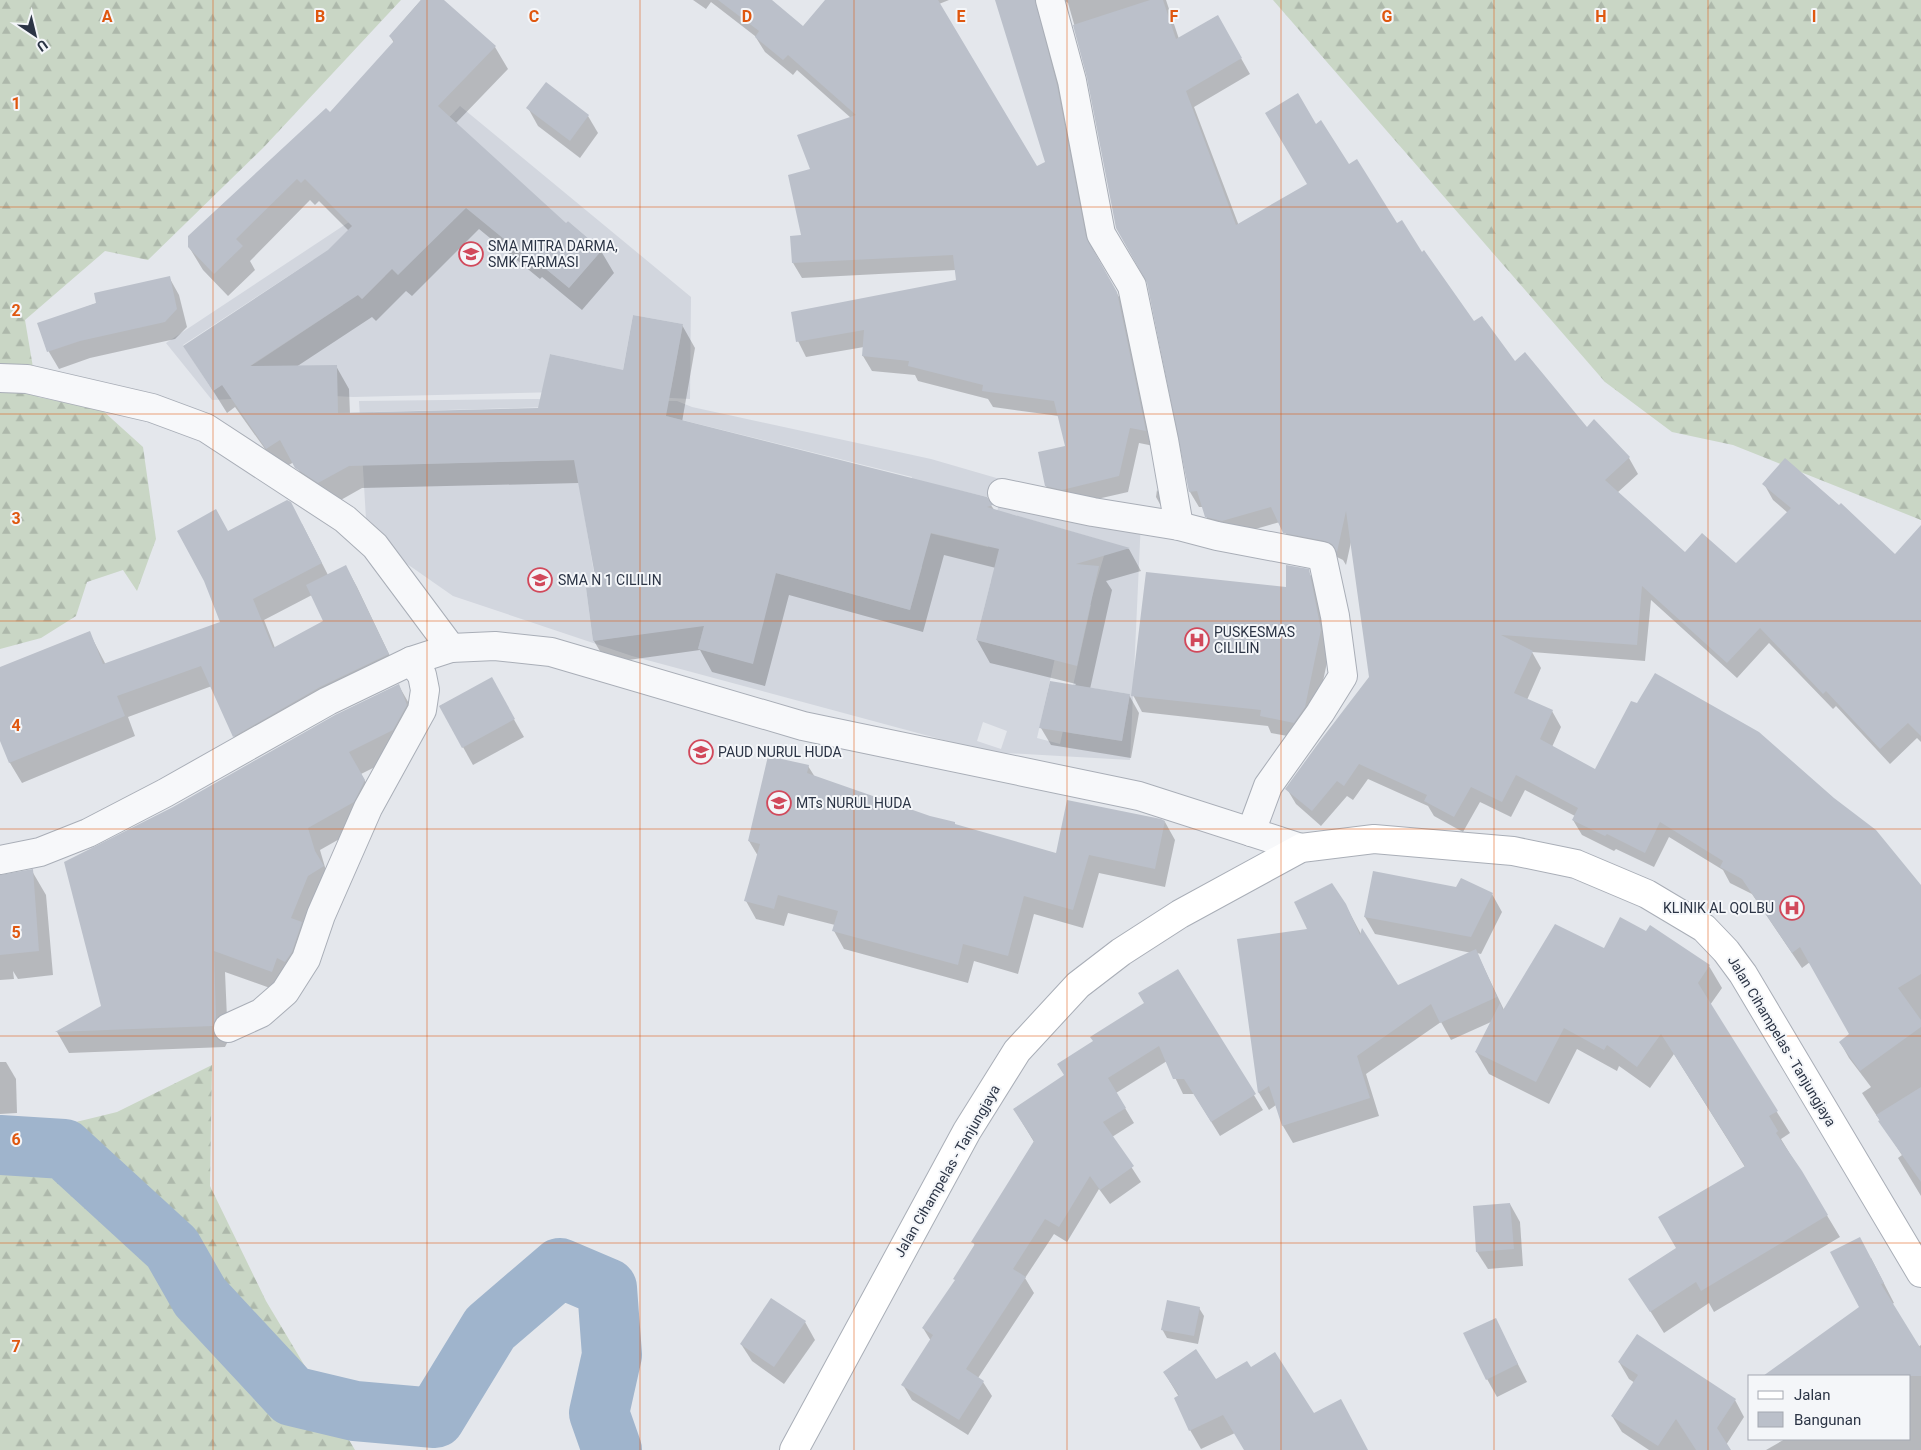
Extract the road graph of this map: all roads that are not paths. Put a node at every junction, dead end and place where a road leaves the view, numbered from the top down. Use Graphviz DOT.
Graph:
graph roads {
  1 [pos="1050,0"];
  2 [pos="0,378"];
  3 [pos="1002,493"];
  4 [pos="1179,526"];
  5 [pos="450,648"];
  6 [pos="411,661"];
  7 [pos="1251,832"];
  8 [pos="1301,848"];
  9 [pos="0,860"];
  10 [pos="228,1028"];
  11 [pos="1921,1273"];
  12 [pos="798,1442"];
  1 -- 4 [label="street"];
  2 -- 5 [label="street"];
  3 -- 4 [label="street"];
  4 -- 7 [label="street"];
  5 -- 6 [label="street"];
  5 -- 7 [label="street"];
  6 -- 9 [label="street"];
  6 -- 10 [label="street"];
  7 -- 8 [label="street"];
  8 -- 11 [label="main road, Jalan Cihampelas - Tanjungjaya"];
  8 -- 12 [label="main road, Jalan Cihampelas - Tanjungjaya"];
}
